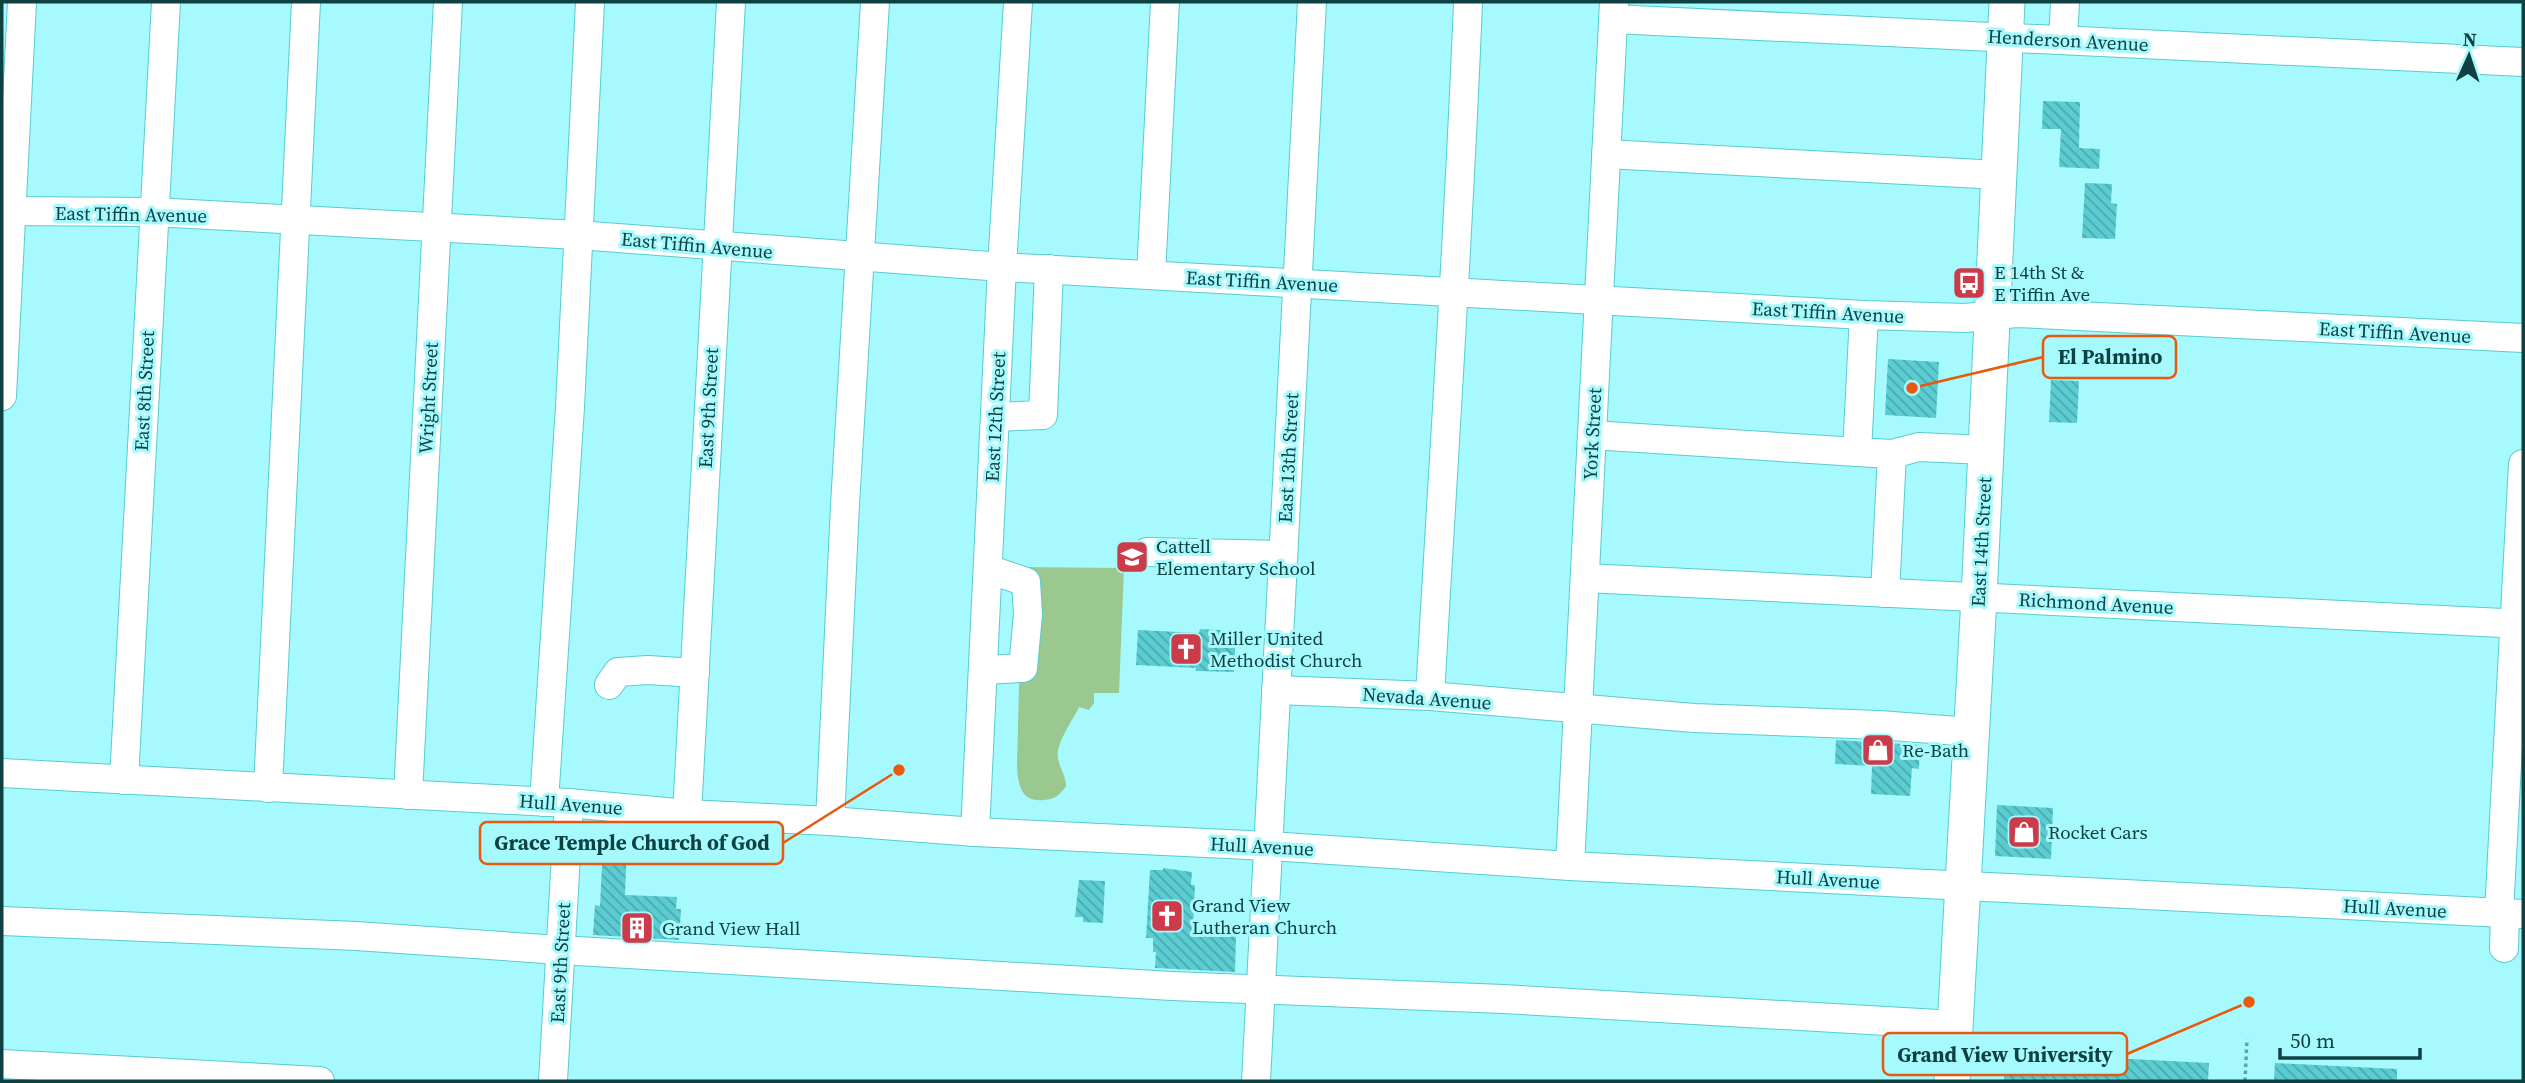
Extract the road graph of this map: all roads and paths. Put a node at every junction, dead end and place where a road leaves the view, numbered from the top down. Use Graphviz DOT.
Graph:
graph roads {
  1 [pos="22,2"];
  2 [pos="166,2"];
  3 [pos="306,2"];
  4 [pos="449,2"];
  5 [pos="590,2"];
  6 [pos="731,2"];
  7 [pos="875,2"];
  8 [pos="1018,2"];
  9 [pos="1166,2"];
  10 [pos="1312,2"];
  11 [pos="1468,2"];
  12 [pos="2007,2"];
  13 [pos="2065,2"];
  14 [pos="1614,10"];
  15 [pos="2005,37"];
  16 [pos="2063,40"];
  17 [pos="2523,62"];
  18 [pos="1606,154"];
  19 [pos="1999,175"];
  20 [pos="7,211"];
  21 [pos="153,212"];
  22 [pos="296,220"];
  23 [pos="437,229"];
  24 [pos="578,235"];
  25 [pos="717,247"];
  26 [pos="860,257"];
  27 [pos="1002,267"];
  28 [pos="1049,270"];
  29 [pos="1151,275"];
  30 [pos="1297,283"];
  31 [pos="1452,292"];
  32 [pos="1599,300"];
  33 [pos="1864,315"];
  34 [pos="1991,315"];
  35 [pos="2523,338"];
  36 [pos="2,396"];
  37 [pos="995,416"];
  38 [pos="1592,435"];
  39 [pos="1986,450"];
  40 [pos="1857,452"];
  41 [pos="1892,454"];
  42 [pos="2523,464"];
  43 [pos="1147,552"];
  44 [pos="1283,555"];
  45 [pos="988,569"];
  46 [pos="1585,578"];
  47 [pos="1885,593"];
  48 [pos="1979,597"];
  49 [pos="2519,624"];
  50 [pos="983,670"];
  51 [pos="695,673"];
  52 [pos="608,685"];
  53 [pos="1276,690"];
  54 [pos="1430,696"];
  55 [pos="1578,710"];
  56 [pos="1971,732"];
  57 [pos="2,773"];
  58 [pos="124,780"];
  59 [pos="268,788"];
  60 [pos="408,795"];
  61 [pos="556,802"];
  62 [pos="687,814"];
  63 [pos="830,821"];
  64 [pos="975,832"];
  65 [pos="1269,846"];
  66 [pos="1570,866"];
  67 [pos="1963,886"];
  68 [pos="2509,913"];
  69 [pos="2,921"];
  70 [pos="2504,948"];
  71 [pos="560,950"];
  72 [pos="1261,990"];
  73 [pos="1955,1025"];
  74 [pos="2247,1039"];
  75 [pos="2,1064"];
  76 [pos="320,1081"];
  77 [pos="552,1081"];
  78 [pos="1256,1081"];
  79 [pos="1952,1081"];
  80 [pos="2245,1081"];
  1 -- 20 [label="street"];
  2 -- 21 [label="street, East 8th Street"];
  3 -- 22 [label="street"];
  4 -- 23 [label="street, Wright Street"];
  5 -- 24 [label="street, East 9th Street"];
  6 -- 25 [label="street, East 9th Street"];
  7 -- 26 [label="street"];
  8 -- 27 [label="street, East 12th Street"];
  9 -- 29 [label="street"];
  10 -- 30 [label="street, East 13th Street"];
  11 -- 31 [label="street"];
  12 -- 15 [label="main road, East 14th Street"];
  13 -- 16 [label="street"];
  14 -- 15 [label="street, Henderson Avenue"];
  14 -- 18 [label="street, York Street"];
  15 -- 16 [label="street, Henderson Avenue"];
  15 -- 19 [label="main road, East 14th Street"];
  16 -- 17 [label="street, Henderson Avenue"];
  18 -- 19 [label="street"];
  18 -- 32 [label="street, York Street"];
  19 -- 34 [label="main road, East 14th Street"];
  20 -- 21 [label="street, East Tiffin Avenue"];
  20 -- 36 [label="street"];
  21 -- 22 [label="street, East Tiffin Avenue"];
  21 -- 58 [label="street, East 8th Street"];
  22 -- 23 [label="street, East Tiffin Avenue"];
  22 -- 59 [label="street"];
  23 -- 24 [label="street, East Tiffin Avenue"];
  23 -- 60 [label="street, Wright Street"];
  24 -- 25 [label="street, East Tiffin Avenue"];
  24 -- 61 [label="street, East 9th Street"];
  25 -- 26 [label="street, East Tiffin Avenue"];
  25 -- 51 [label="street, East 9th Street"];
  26 -- 27 [label="street, East Tiffin Avenue"];
  26 -- 63 [label="street"];
  27 -- 28 [label="street, East Tiffin Avenue"];
  27 -- 37 [label="street, East 12th Street"];
  28 -- 29 [label="street, East Tiffin Avenue"];
  28 -- 37 [label="street"];
  29 -- 30 [label="street, East Tiffin Avenue"];
  30 -- 31 [label="street, East Tiffin Avenue"];
  30 -- 44 [label="street, East 13th Street"];
  31 -- 32 [label="street, East Tiffin Avenue"];
  31 -- 54 [label="street"];
  32 -- 33 [label="street, East Tiffin Avenue"];
  32 -- 38 [label="street, York Street"];
  33 -- 34 [label="street, East Tiffin Avenue"];
  33 -- 40 [label="street"];
  34 -- 35 [label="street, East Tiffin Avenue"];
  34 -- 39 [label="main road, East 14th Street"];
  37 -- 45 [label="street, East 12th Street"];
  38 -- 40 [label="street"];
  38 -- 46 [label="street, York Street"];
  39 -- 41 [label="street"];
  39 -- 48 [label="main road, East 14th Street"];
  40 -- 41 [label="street"];
  41 -- 47 [label="street"];
  42 -- 49 [label="street"];
  43 -- 44 [label="street"];
  44 -- 53 [label="street, East 13th Street"];
  45 -- 50 [label="street, East 12th Street"];
  45 -- 50 [label="street"];
  46 -- 47 [label="street, Richmond Avenue"];
  46 -- 55 [label="street, York Street"];
  47 -- 48 [label="street, Richmond Avenue"];
  48 -- 49 [label="street, Richmond Avenue"];
  48 -- 56 [label="main road, East 14th Street"];
  49 -- 68 [label="street"];
  50 -- 64 [label="street, East 12th Street"];
  51 -- 52 [label="street"];
  51 -- 62 [label="street, East 9th Street"];
  53 -- 54 [label="street, Nevada Avenue"];
  53 -- 65 [label="street, East 13th Street"];
  54 -- 55 [label="street, Nevada Avenue"];
  55 -- 56 [label="street, Nevada Avenue"];
  55 -- 66 [label="street, York Street"];
  56 -- 67 [label="main road, East 14th Street"];
  57 -- 58 [label="street, Hull Avenue"];
  58 -- 59 [label="street, Hull Avenue"];
  59 -- 60 [label="street, Hull Avenue"];
  60 -- 61 [label="street, Hull Avenue"];
  61 -- 62 [label="street, Hull Avenue"];
  61 -- 71 [label="street, East 9th Street"];
  62 -- 63 [label="street, Hull Avenue"];
  63 -- 64 [label="street, Hull Avenue"];
  64 -- 65 [label="street, Hull Avenue"];
  65 -- 66 [label="street, Hull Avenue"];
  65 -- 72 [label="street, East 13th Street"];
  66 -- 67 [label="street, Hull Avenue"];
  67 -- 68 [label="street, Hull Avenue"];
  67 -- 73 [label="main road, East 14th Street"];
  68 -- 70 [label="street"];
  69 -- 71 [label="street"];
  71 -- 72 [label="street"];
  71 -- 77 [label="street, East 9th Street"];
  72 -- 73 [label="street"];
  72 -- 78 [label="street, East 13th Street"];
  73 -- 79 [label="main road, East 14th Street"];
  74 -- 80 [label="path"];
  75 -- 76 [label="street"];
}
